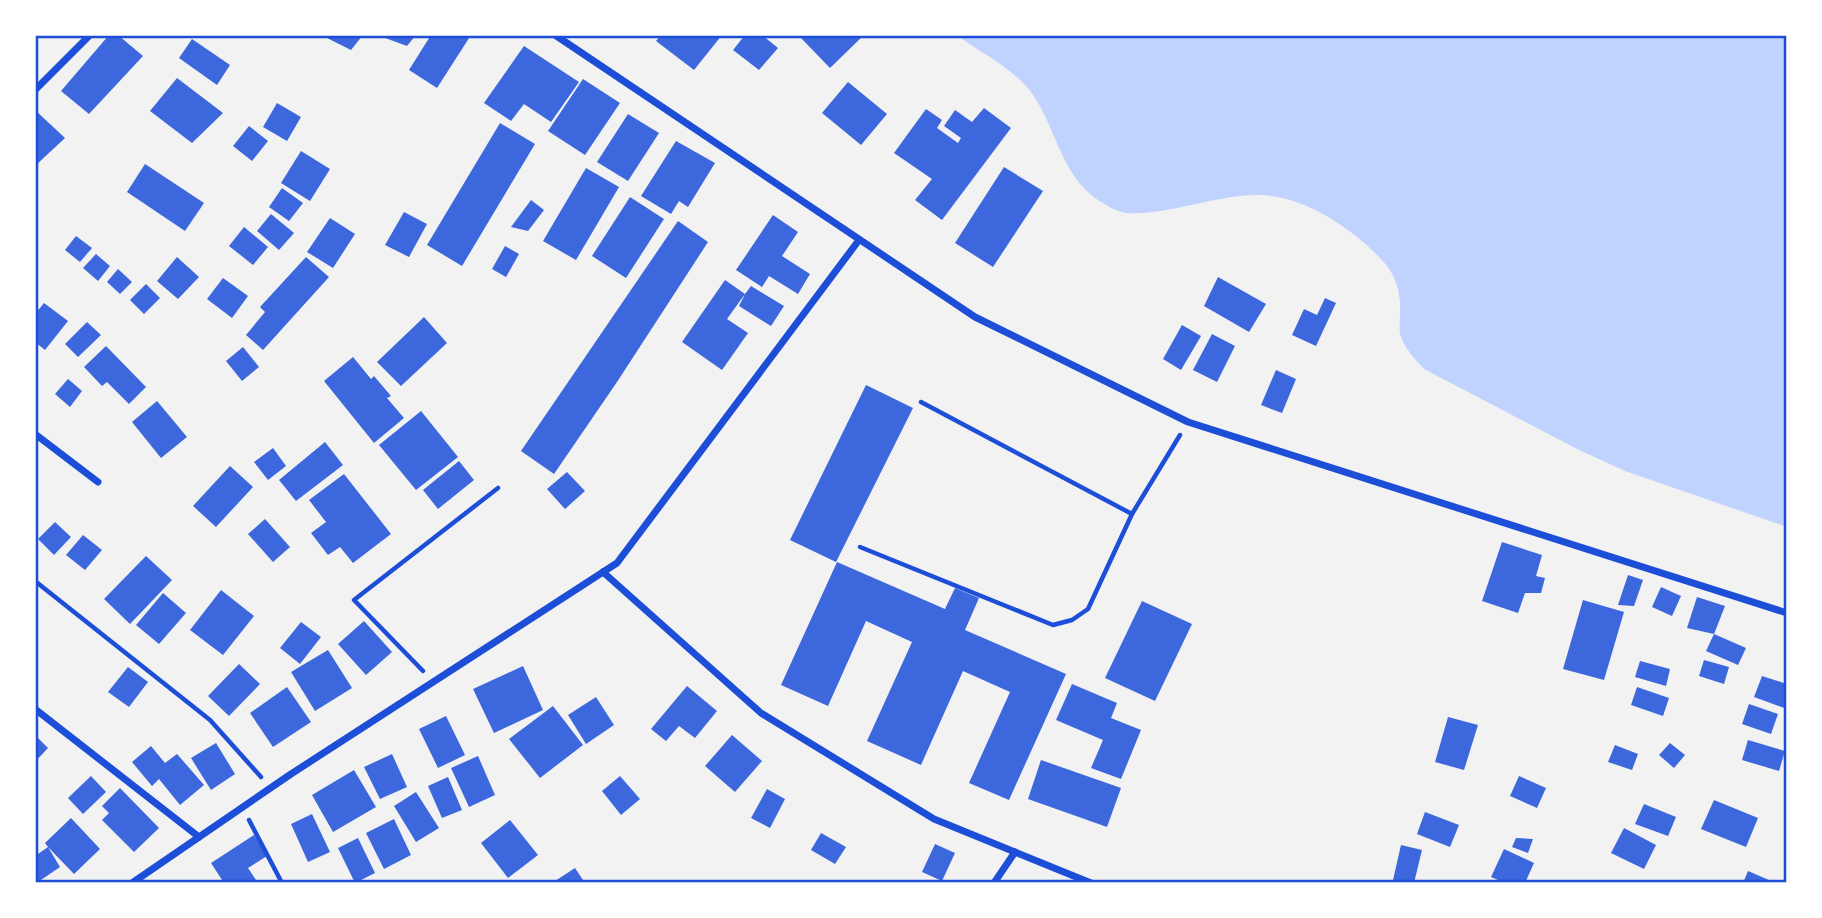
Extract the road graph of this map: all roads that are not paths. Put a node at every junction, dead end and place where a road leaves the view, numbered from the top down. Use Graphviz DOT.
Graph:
graph roads {
  1 [pos="90,35"];
  2 [pos="555,35"];
  3 [pos="35,90"];
  4 [pos="859,240"];
  5 [pos="35,434"];
  6 [pos="98,482"];
  7 [pos="603,572"];
  8 [pos="1787,612"];
  9 [pos="35,709"];
  10 [pos="199,837"];
  11 [pos="1015,852"];
  12 [pos="132,883"];
  13 [pos="994,883"];
  14 [pos="1091,883"];
  1 -- 3 [label="street"];
  2 -- 4 [label="street"];
  4 -- 7 [label="street"];
  4 -- 8 [label="street"];
  5 -- 6 [label="street"];
  7 -- 10 [label="street"];
  7 -- 11 [label="street"];
  9 -- 10 [label="street"];
  10 -- 12 [label="street"];
  11 -- 13 [label="street"];
  11 -- 14 [label="street"];
}
